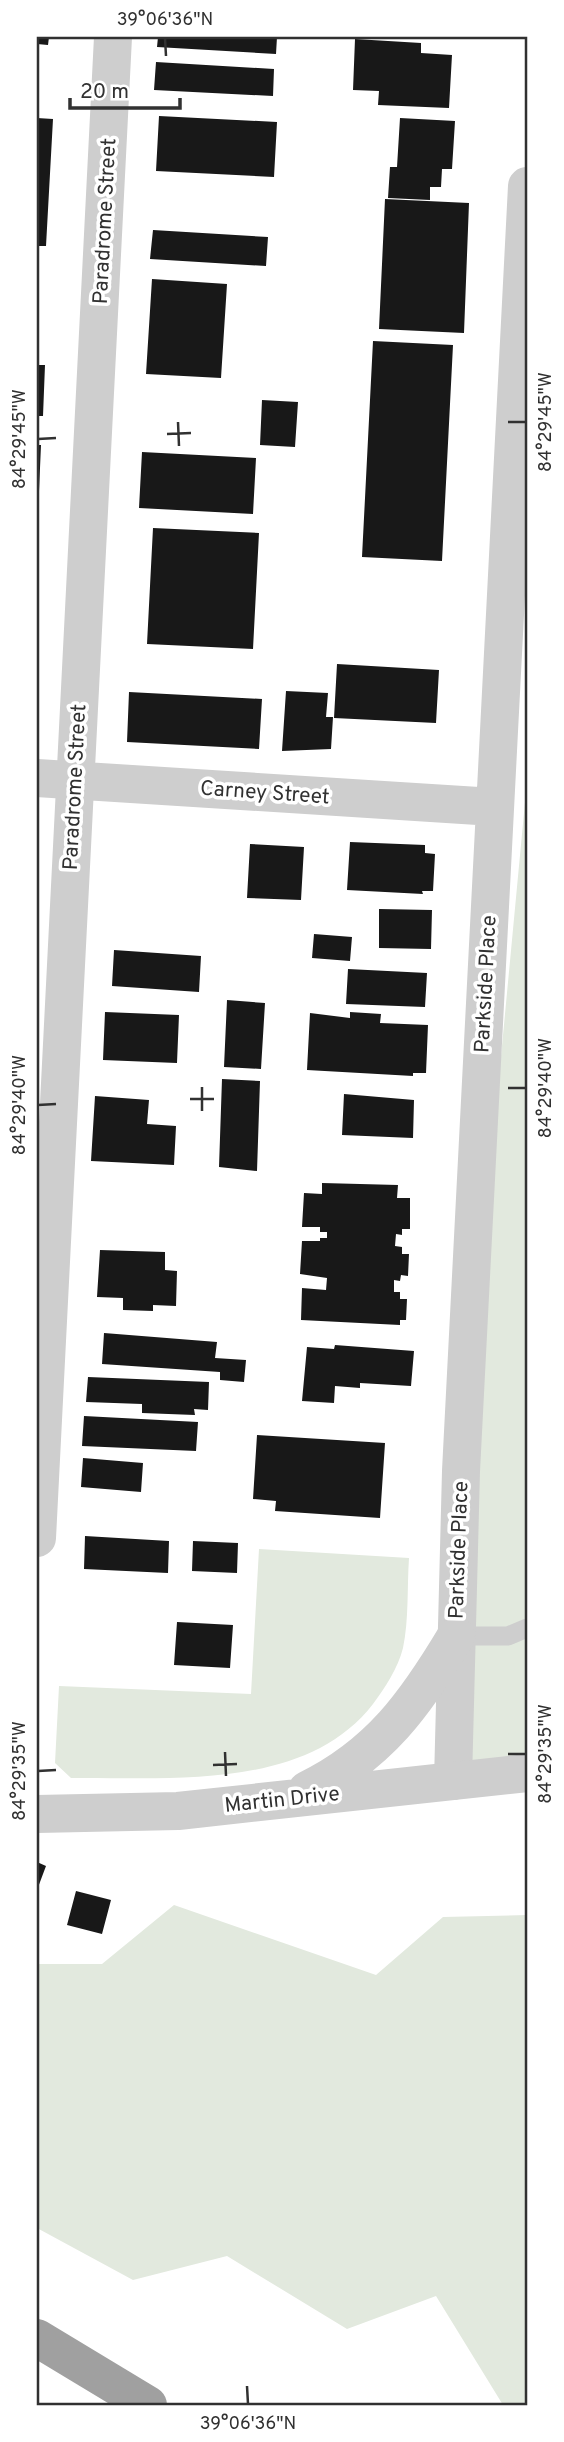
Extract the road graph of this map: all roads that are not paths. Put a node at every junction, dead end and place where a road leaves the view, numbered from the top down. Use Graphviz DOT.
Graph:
graph roads {
  1 [pos="113,37"];
  2 [pos="527,186"];
  3 [pos="37,778"];
  4 [pos="75,780"];
  5 [pos="494,807"];
  6 [pos="37,1538"];
  7 [pos="527,1628"];
  8 [pos="456,1636"];
  9 [pos="527,1773"];
  10 [pos="453,1782"];
  11 [pos="289,1798"];
  12 [pos="37,1814"];
  13 [pos="37,2338"];
  14 [pos="148,2405"];
  1 -- 4 [label="street, Paradrome Street"];
  2 -- 5 [label="street, Parkside Place"];
  3 -- 4 [label="street, Carney Street"];
  4 -- 5 [label="street, Carney Street"];
  4 -- 6 [label="street, Paradrome Street"];
  5 -- 8 [label="street, Parkside Place"];
  7 -- 8 [label="lane"];
  8 -- 10 [label="street, Parkside Place"];
  8 -- 11 [label="street"];
  9 -- 10 [label="street, Martin Drive"];
  10 -- 11 [label="street, Martin Drive"];
  11 -- 12 [label="street, Martin Drive"];
  13 -- 14 [label="highway"];
}
